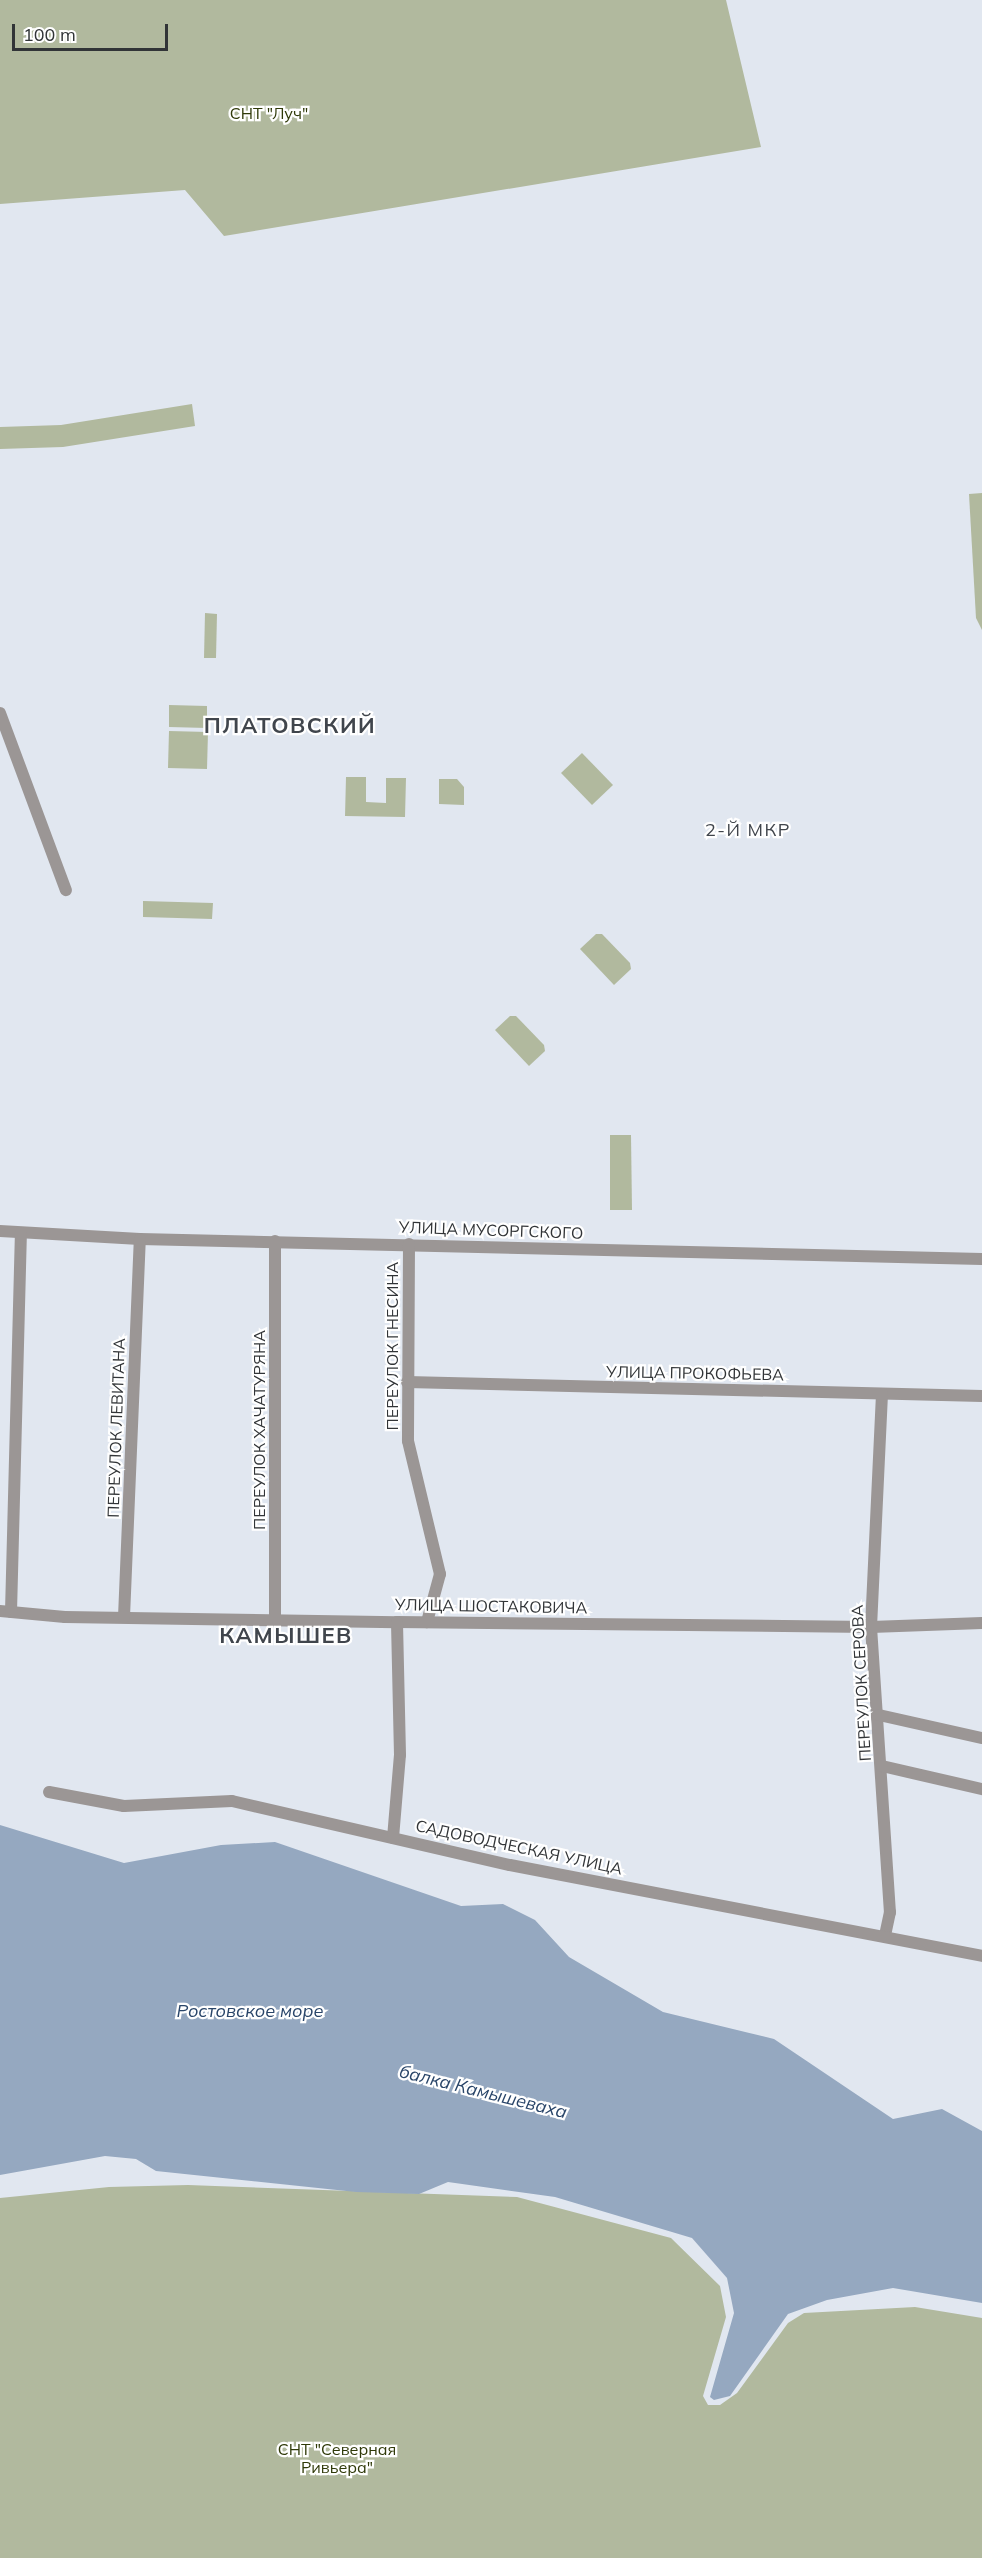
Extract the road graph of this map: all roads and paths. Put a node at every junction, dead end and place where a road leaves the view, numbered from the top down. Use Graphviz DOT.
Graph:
graph roads {
  1 [pos="0,714"];
  2 [pos="66,890"];
  3 [pos="0,1231"];
  4 [pos="21,1233"];
  5 [pos="140,1239"];
  6 [pos="275,1241"];
  7 [pos="409,1244"];
  8 [pos="982,1259"];
  9 [pos="406,1382"];
  10 [pos="882,1394"];
  11 [pos="982,1396"];
  12 [pos="5,1611"];
  13 [pos="124,1617"];
  14 [pos="275,1620"];
  15 [pos="397,1622"];
  16 [pos="427,1622"];
  17 [pos="982,1623"];
  18 [pos="871,1627"];
  19 [pos="879,1715"];
  20 [pos="982,1738"];
  21 [pos="882,1766"];
  22 [pos="982,1789"];
  23 [pos="49,1792"];
  24 [pos="393,1838"];
  25 [pos="885,1935"];
  26 [pos="982,1956"];
  1 -- 2 [label="street"];
  3 -- 4 [label="street, УЛИЦА МУСОРГСКОГО"];
  4 -- 5 [label="street, УЛИЦА МУСОРГСКОГО"];
  4 -- 12 [label="street"];
  5 -- 6 [label="street, УЛИЦА МУСОРГСКОГО"];
  5 -- 13 [label="street, ПЕРЕУЛОК ЛЕВИТАНА"];
  6 -- 7 [label="street, УЛИЦА МУСОРГСКОГО"];
  6 -- 14 [label="street, ПЕРЕУЛОК ХАЧАТУРЯНА"];
  7 -- 8 [label="street, УЛИЦА МУСОРГСКОГО"];
  7 -- 9 [label="street, ПЕРЕУЛОК ГНЕСИНА"];
  9 -- 10 [label="street, УЛИЦА ПРОКОФЬЕВА"];
  9 -- 16 [label="street, ПЕРЕУЛОК ГНЕСИНА"];
  10 -- 11 [label="street, УЛИЦА ПРОКОФЬЕВА"];
  10 -- 18 [label="street, ПЕРЕУЛОК СЕРОВА"];
  12 -- 13 [label="street, УЛИЦА ШОСТАКОВИЧА"];
  13 -- 14 [label="street, УЛИЦА ШОСТАКОВИЧА"];
  14 -- 15 [label="street, УЛИЦА ШОСТАКОВИЧА"];
  15 -- 16 [label="street, УЛИЦА ШОСТАКОВИЧА"];
  15 -- 24 [label="street"];
  16 -- 18 [label="street, УЛИЦА ШОСТАКОВИЧА"];
  17 -- 18 [label="street, УЛИЦА ШОСТАКОВИЧА"];
  18 -- 19 [label="street, ПЕРЕУЛОК СЕРОВА"];
  19 -- 20 [label="street"];
  19 -- 21 [label="street, ПЕРЕУЛОК СЕРОВА"];
  21 -- 22 [label="street"];
  21 -- 25 [label="street, ПЕРЕУЛОК СЕРОВА"];
  23 -- 24 [label="street, САДОВОДЧЕСКАЯ УЛИЦА"];
  24 -- 25 [label="street, САДОВОДЧЕСКАЯ УЛИЦА"];
  25 -- 26 [label="street, САДОВОДЧЕСКАЯ УЛИЦА"];
}
